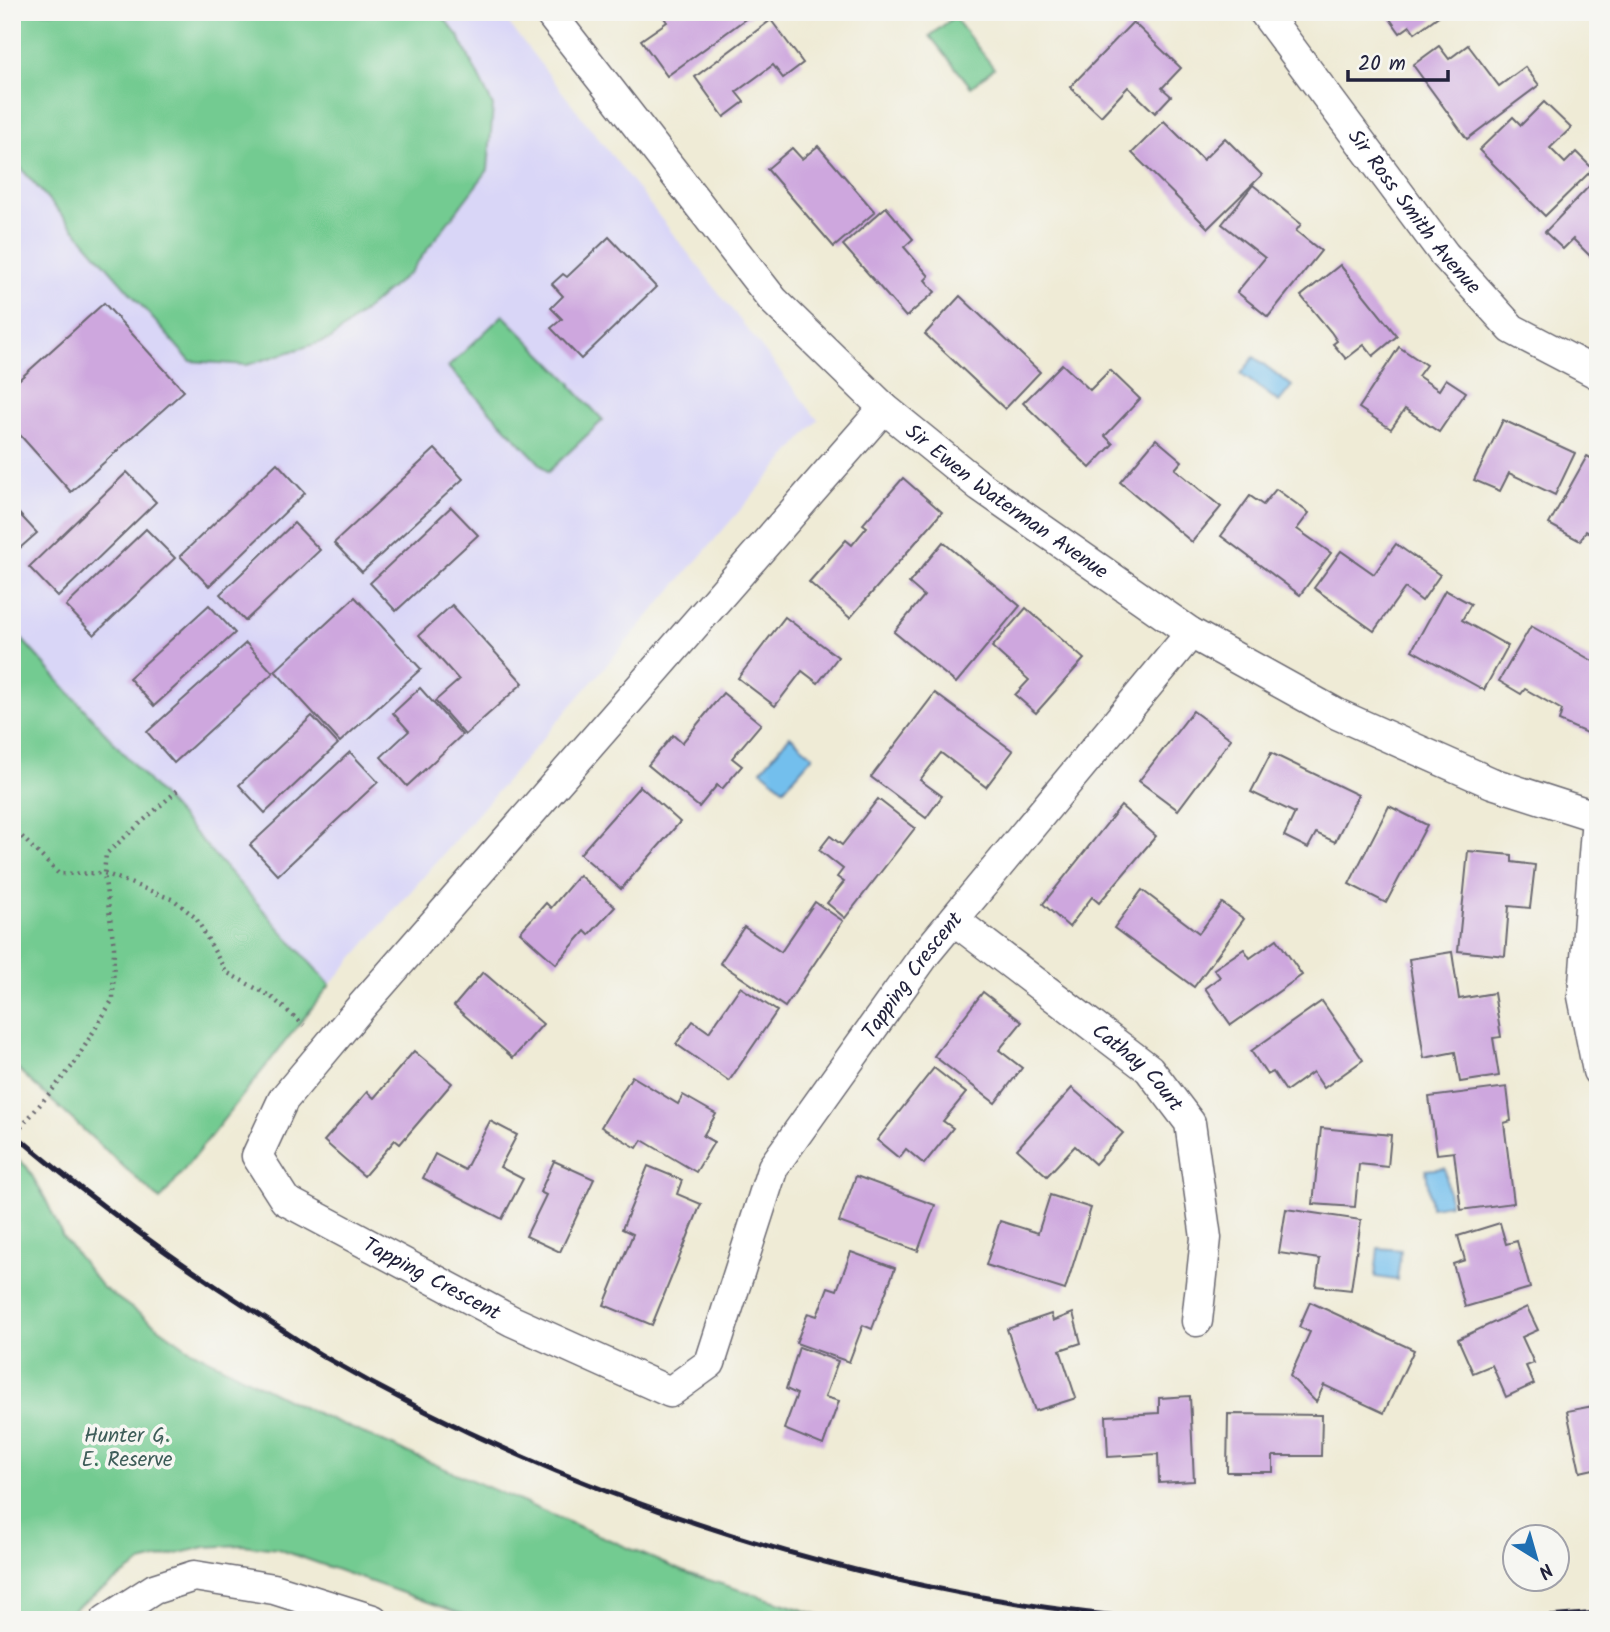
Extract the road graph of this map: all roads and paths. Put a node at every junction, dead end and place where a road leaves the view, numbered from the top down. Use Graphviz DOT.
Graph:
graph roads {
  1 [pos="549,12"];
  2 [pos="1264,12"];
  3 [pos="1598,374"];
  4 [pos="884,408"];
  5 [pos="1191,633"];
  6 [pos="180,788"];
  7 [pos="1597,817"];
  8 [pos="12,827"];
  9 [pos="104,873"];
  10 [pos="954,920"];
  11 [pos="328,1046"];
  12 [pos="1598,1071"];
  13 [pos="12,1138"];
  14 [pos="1197,1321"];
  15 [pos="12,1613"];
  16 [pos="32,1620"];
  17 [pos="106,1620"];
  18 [pos="373,1620"];
  1 -- 4 [label="street, Sir Ewen Waterman Avenue"];
  2 -- 3 [label="street, Sir Ross Smith Avenue"];
  4 -- 5 [label="street, Sir Ewen Waterman Avenue"];
  4 -- 11 [label="street, Tapping Crescent"];
  5 -- 7 [label="street, Sir Ewen Waterman Avenue"];
  5 -- 10 [label="street, Tapping Crescent"];
  6 -- 9 [label="path"];
  7 -- 12 [label="street"];
  8 -- 9 [label="path"];
  9 -- 11 [label="path"];
  9 -- 13 [label="path, bridge"];
  10 -- 11 [label="street, Tapping Crescent"];
  10 -- 14 [label="street, Cathay Court"];
  15 -- 16 [label="path"];
  17 -- 18 [label="street"];
}
